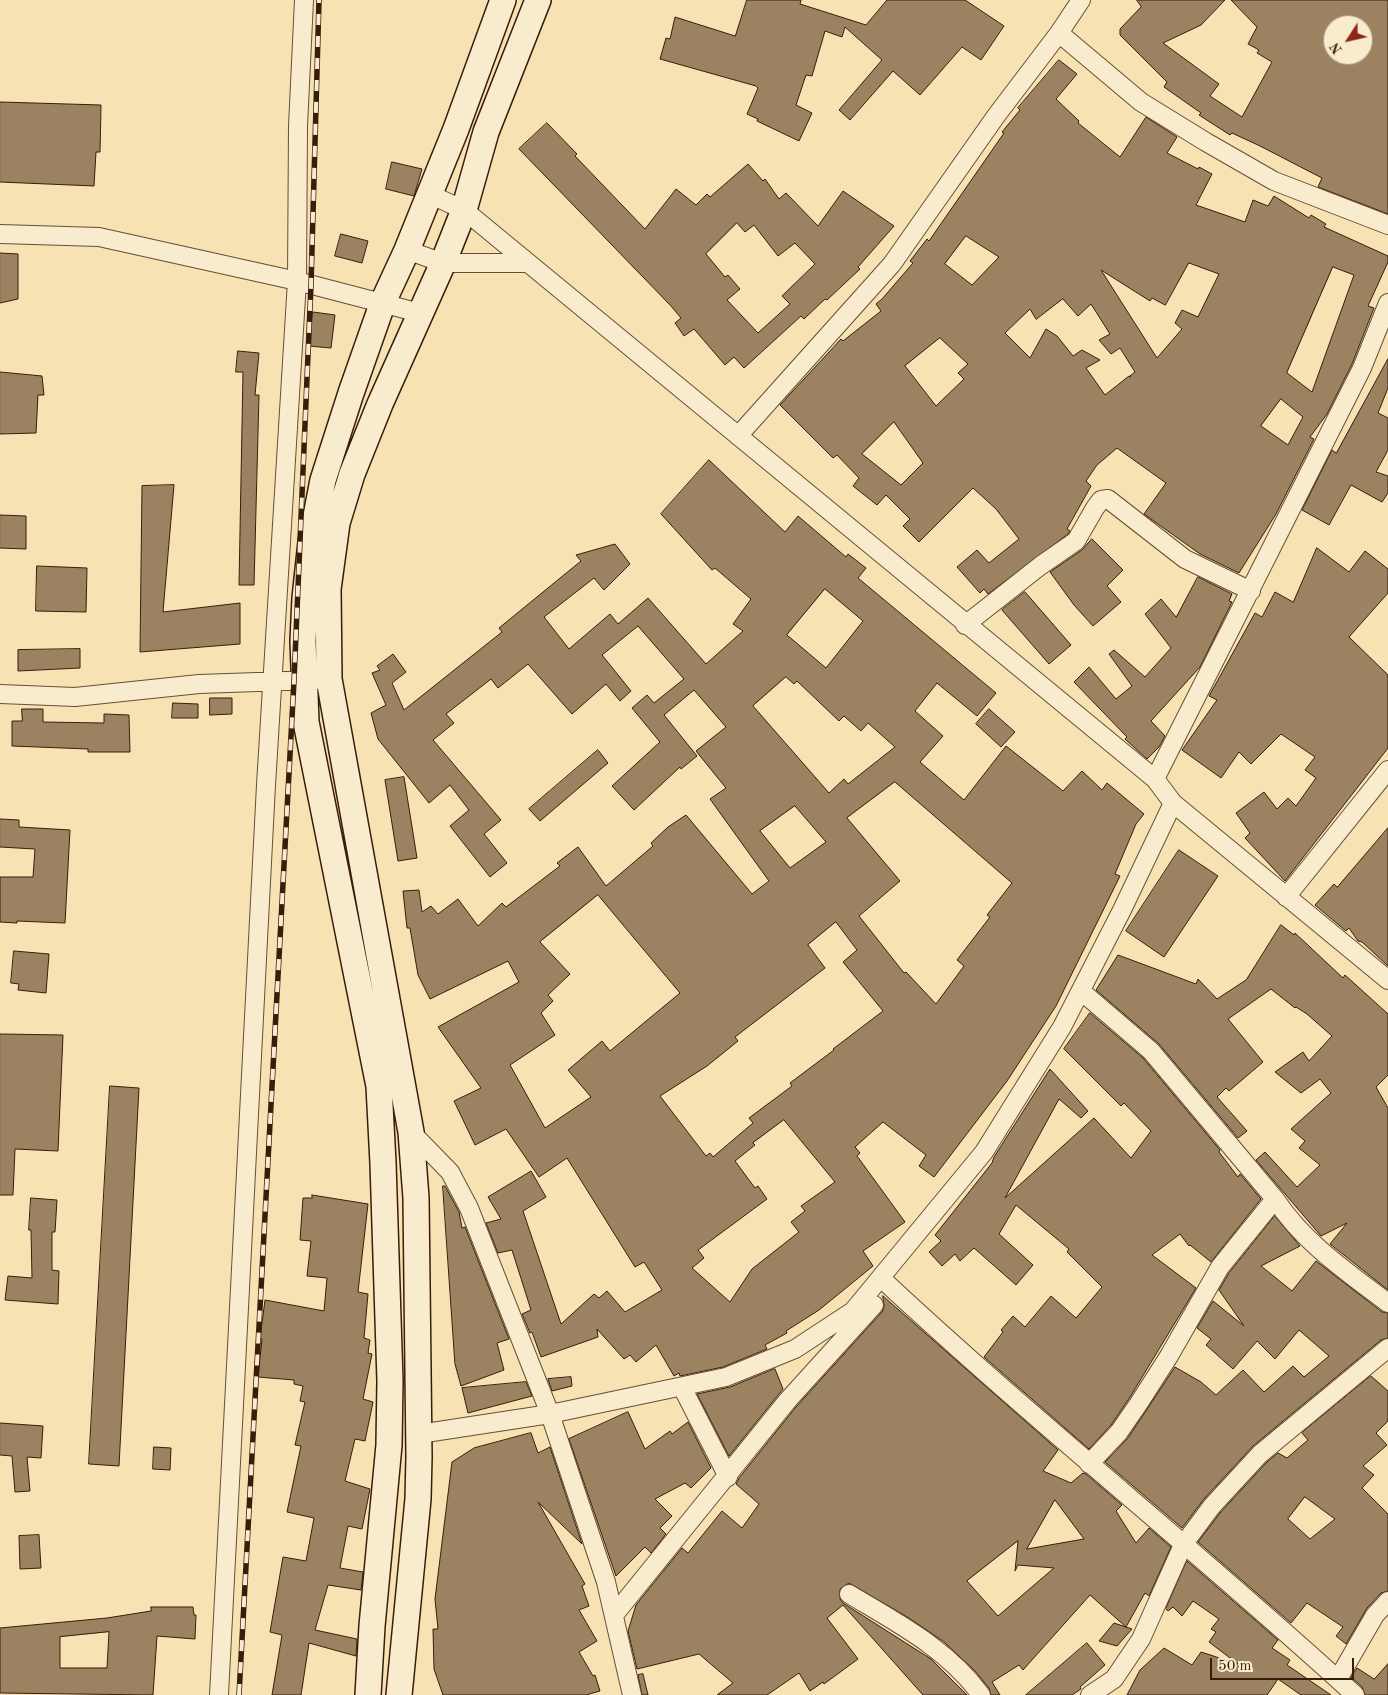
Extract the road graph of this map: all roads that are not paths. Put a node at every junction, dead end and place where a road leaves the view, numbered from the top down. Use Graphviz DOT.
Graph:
graph roads {
  1 [pos="304,0"];
  2 [pos="503,0"];
  3 [pos="538,0"];
  4 [pos="1081,0"];
  5 [pos="1059,33"];
  6 [pos="429,194"];
  7 [pos="464,210"];
  8 [pos="1388,225"];
  9 [pos="0,234"];
  10 [pos="407,250"];
  11 [pos="443,263"];
  12 [pos="528,264"];
  13 [pos="297,281"];
  14 [pos="383,302"];
  15 [pos="1388,303"];
  16 [pos="420,313"];
  17 [pos="738,436"];
  18 [pos="1251,591"];
  19 [pos="966,625"];
  20 [pos="330,679"];
  21 [pos="304,680"];
  22 [pos="273,682"];
  23 [pos="0,694"];
  24 [pos="1388,770"];
  25 [pos="1154,778"];
  26 [pos="1173,803"];
  27 [pos="1286,897"];
  28 [pos="1388,980"];
  29 [pos="1081,991"];
  30 [pos="411,1132"];
  31 [pos="1275,1199"];
  32 [pos="885,1282"];
  33 [pos="1388,1303"];
  34 [pos="1388,1348"];
  35 [pos="682,1387"];
  36 [pos="550,1414"];
  37 [pos="419,1434"];
  38 [pos="1089,1464"];
  39 [pos="728,1477"];
  40 [pos="1183,1544"];
  41 [pos="849,1594"];
  42 [pos="1388,1601"];
  43 [pos="614,1615"];
  44 [pos="1338,1679"];
  45 [pos="219,1695"];
  46 [pos="368,1695"];
  47 [pos="399,1695"];
  48 [pos="632,1695"];
  49 [pos="981,1695"];
  50 [pos="1090,1695"];
  51 [pos="1355,1695"];
  1 -- 13 [label="street"];
  2 -- 6 [label="street"];
  3 -- 7 [label="street"];
  4 -- 5 [label="street"];
  5 -- 8 [label="street"];
  5 -- 17 [label="street"];
  6 -- 7 [label="street"];
  6 -- 10 [label="street"];
  7 -- 11 [label="street"];
  7 -- 12 [label="street"];
  9 -- 13 [label="street"];
  10 -- 11 [label="street"];
  10 -- 14 [label="street"];
  11 -- 12 [label="street"];
  11 -- 16 [label="street"];
  12 -- 17 [label="street"];
  13 -- 14 [label="street"];
  13 -- 22 [label="street"];
  14 -- 16 [label="street"];
  14 -- 21 [label="street"];
  15 -- 18 [label="street"];
  16 -- 20 [label="street"];
  17 -- 19 [label="street"];
  18 -- 19 [label="street"];
  18 -- 25 [label="street"];
  19 -- 25 [label="street"];
  20 -- 21 [label="street"];
  20 -- 30 [label="street"];
  21 -- 22 [label="street"];
  21 -- 46 [label="street"];
  22 -- 23 [label="street"];
  22 -- 45 [label="street"];
  24 -- 27 [label="street"];
  25 -- 26 [label="street"];
  26 -- 27 [label="street"];
  26 -- 29 [label="street"];
  27 -- 28 [label="street"];
  29 -- 31 [label="street"];
  29 -- 32 [label="street"];
  30 -- 36 [label="street"];
  30 -- 37 [label="street"];
  31 -- 33 [label="street"];
  31 -- 38 [label="street"];
  32 -- 35 [label="street"];
  32 -- 38 [label="street"];
  32 -- 39 [label="street"];
  34 -- 40 [label="street"];
  35 -- 36 [label="street"];
  35 -- 39 [label="street"];
  36 -- 37 [label="street"];
  36 -- 43 [label="street"];
  37 -- 47 [label="street"];
  38 -- 40 [label="street"];
  39 -- 43 [label="street"];
  40 -- 44 [label="street"];
  40 -- 50 [label="street"];
  41 -- 49 [label="street"];
  42 -- 44 [label="street"];
  43 -- 48 [label="street"];
  44 -- 51 [label="street"];
}
